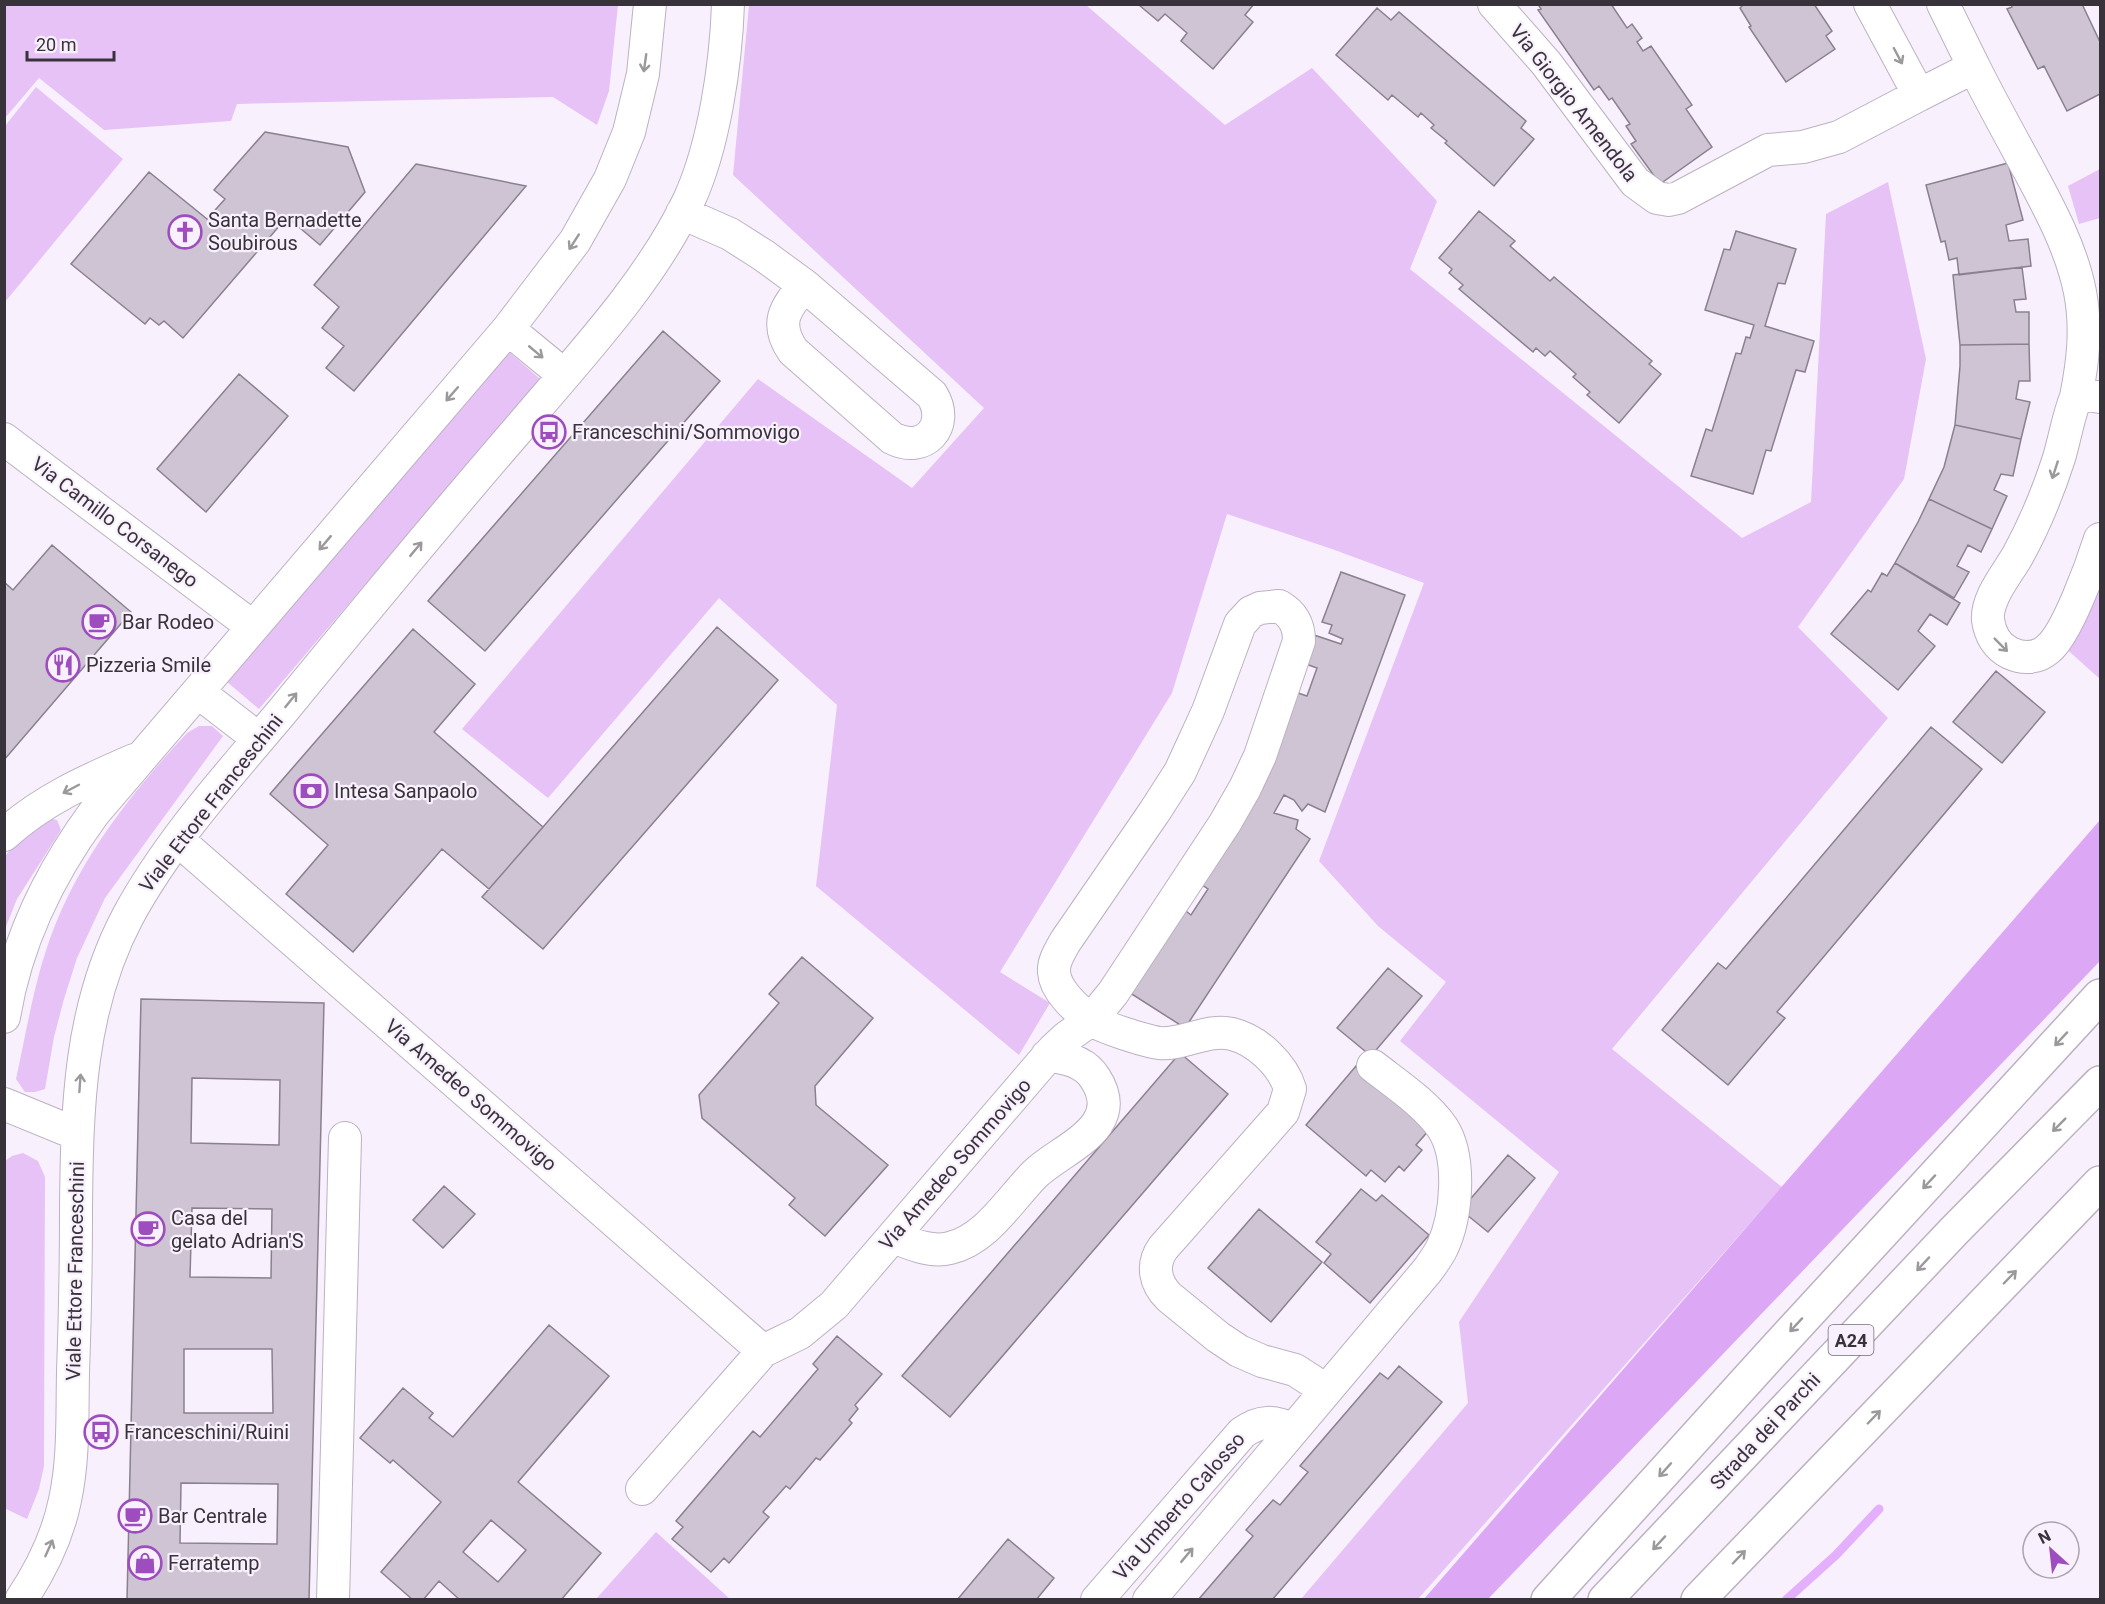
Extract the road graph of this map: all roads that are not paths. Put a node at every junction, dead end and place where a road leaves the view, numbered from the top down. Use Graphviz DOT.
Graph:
graph roads {
  1 [pos="650,4"];
  2 [pos="728,4"];
  3 [pos="1494,4"];
  4 [pos="1870,4"];
  5 [pos="1943,4"];
  6 [pos="1974,67"];
  7 [pos="1919,95"];
  8 [pos="682,213"];
  9 [pos="804,285"];
  10 [pos="508,329"];
  11 [pos="564,375"];
  12 [pos="2088,397"];
  13 [pos="4,439"];
  14 [pos="2100,539"];
  15 [pos="254,627"];
  16 [pos="198,692"];
  17 [pos="259,739"];
  18 [pos="143,756"];
  19 [pos="4,835"];
  20 [pos="178,840"];
  21 [pos="2100,996"];
  22 [pos="4,1017"];
  23 [pos="1091,1020"];
  24 [pos="1047,1056"];
  25 [pos="1373,1066"];
  26 [pos="2100,1083"];
  27 [pos="4,1104"];
  28 [pos="77,1134"];
  29 [pos="345,1138"];
  30 [pos="2100,1183"];
  31 [pos="893,1237"];
  32 [pos="763,1351"];
  33 [pos="1326,1390"];
  34 [pos="1293,1430"];
  35 [pos="642,1489"];
  36 [pos="4,1587"];
  37 [pos="16,1599"];
  38 [pos="21,1599"];
  39 [pos="333,1599"];
  40 [pos="1097,1599"];
  41 [pos="1149,1599"];
  42 [pos="1548,1599"];
  43 [pos="1605,1599"];
  44 [pos="1698,1599"];
  1 -- 10 [label="street, one-way"];
  2 -- 8 [label="street, Viale Ettore Franceschini"];
  3 -- 7 [label="street, Via Giorgio Amendola"];
  4 -- 7 [label="street, one-way"];
  5 -- 6 [label="street"];
  6 -- 7 [label="street, Via Giorgio Amendola"];
  6 -- 12 [label="street"];
  8 -- 9 [label="street"];
  8 -- 11 [label="street, Viale Ettore Franceschini"];
  9 -- 9 [label="street"];
  10 -- 11 [label="street, one-way"];
  10 -- 15 [label="street, one-way"];
  17 -- 11 [label="street, Viale Ettore Franceschini, one-way"];
  12 -- 14 [label="street, one-way"];
  13 -- 15 [label="street, Via Camillo Corsanego"];
  15 -- 16 [label="street"];
  16 -- 17 [label="street"];
  16 -- 18 [label="street"];
  17 -- 20 [label="street, Viale Ettore Franceschini"];
  18 -- 19 [label="street, one-way"];
  18 -- 22 [label="street"];
  28 -- 20 [label="street, Viale Ettore Franceschini, one-way"];
  20 -- 32 [label="street, Via Amedeo Sommovigo"];
  21 -- 42 [label="highway, one-way"];
  23 -- 23 [label="street, Via Amedeo Sommovigo"];
  23 -- 24 [label="street, Via Amedeo Sommovigo"];
  23 -- 33 [label="street"];
  24 -- 31 [label="street, Via Amedeo Sommovigo"];
  24 -- 31 [label="street"];
  25 -- 33 [label="street"];
  26 -- 43 [label="highway, Strada dei Parchi / A24, one-way"];
  27 -- 28 [label="street"];
  38 -- 28 [label="street, Viale Ettore Franceschini, one-way"];
  29 -- 39 [label="street"];
  44 -- 30 [label="highway, one-way"];
  31 -- 32 [label="street, Via Amedeo Sommovigo"];
  32 -- 35 [label="street, Via Amedeo Sommovigo"];
  33 -- 34 [label="street"];
  34 -- 40 [label="street, Via Umberto Calosso"];
  41 -- 34 [label="street, Via Umberto Calosso, one-way"];
  36 -- 37 [label="street"];
}
